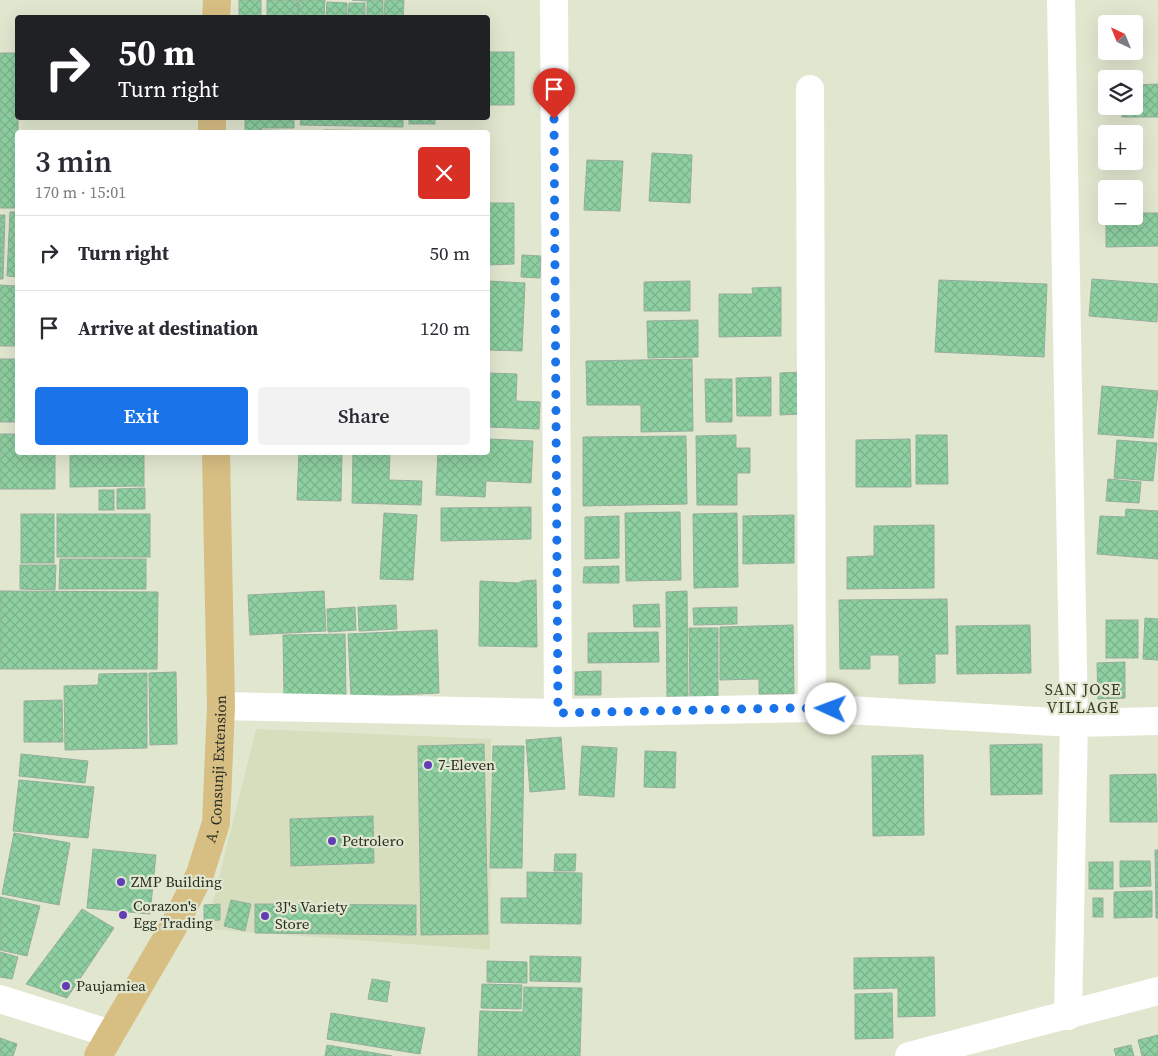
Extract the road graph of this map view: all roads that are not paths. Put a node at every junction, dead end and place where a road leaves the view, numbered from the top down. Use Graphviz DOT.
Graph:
graph roads {
  1 [pos="217,0"];
  2 [pos="554,0"];
  3 [pos="1061,0"];
  4 [pos="216,15"];
  5 [pos="810,89"];
  6 [pos="216,455"];
  7 [pos="221,706"];
  8 [pos="812,708"];
  9 [pos="558,713"];
  10 [pos="1158,721"];
  11 [pos="1074,723"];
  12 [pos="1158,991"];
  13 [pos="0,999"];
  14 [pos="1068,1016"];
  15 [pos="105,1045"];
  16 [pos="909,1056"];
  1 -- 4 [label="main road"];
  2 -- 9 [label="street"];
  3 -- 11 [label="street"];
  5 -- 8 [label="street"];
  6 -- 7 [label="main road, A. Consunji Extension"];
  7 -- 9 [label="street"];
  7 -- 15 [label="main road, A. Consunji Extension"];
  8 -- 9 [label="street"];
  8 -- 11 [label="street"];
  10 -- 11 [label="street"];
  11 -- 14 [label="street"];
  12 -- 14 [label="street"];
  13 -- 15 [label="street"];
  14 -- 16 [label="street"];
}
